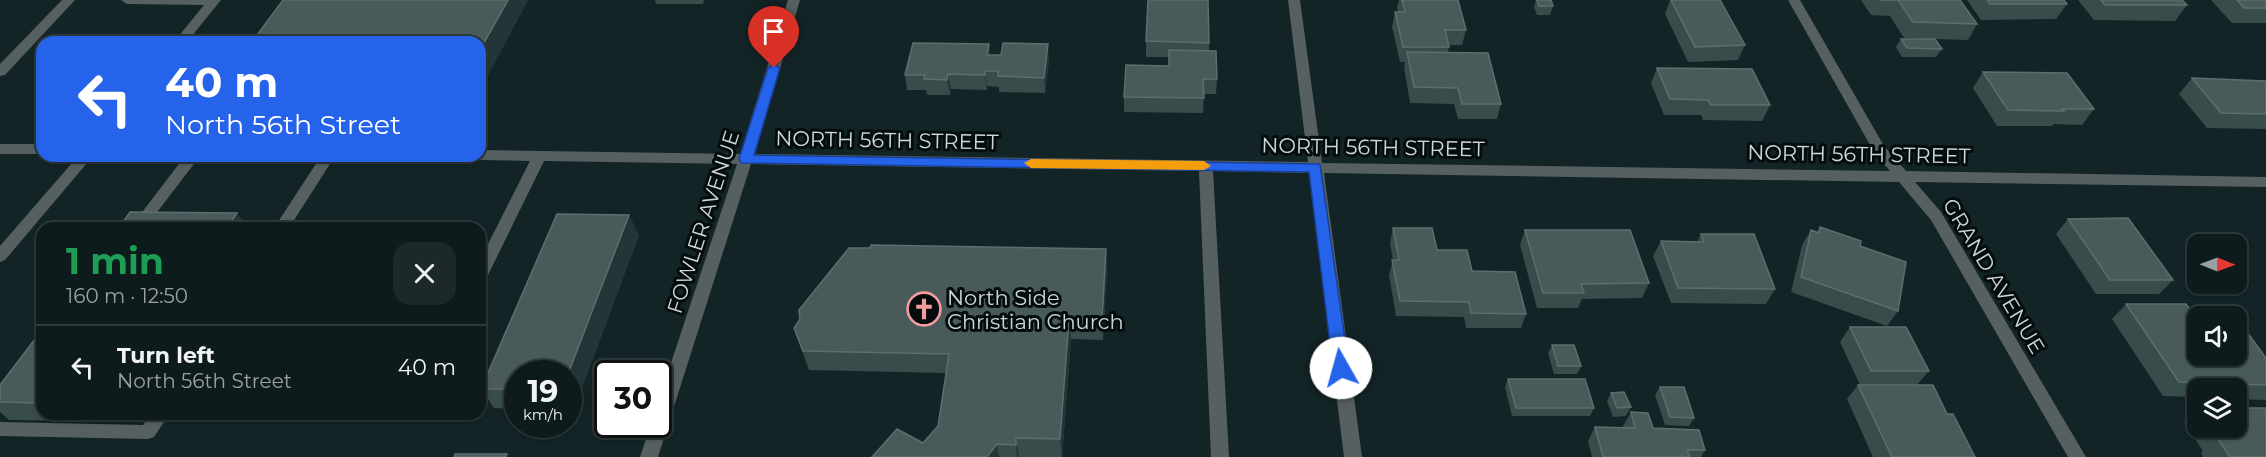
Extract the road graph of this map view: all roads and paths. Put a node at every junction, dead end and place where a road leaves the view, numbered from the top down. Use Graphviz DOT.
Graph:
graph roads {
  1 [pos="69,0"];
  2 [pos="127,0"];
  3 [pos="214,0"];
  4 [pos="794,0"];
  5 [pos="1294,0"];
  6 [pos="1794,0"];
  7 [pos="185,36"];
  8 [pos="0,72"];
  9 [pos="0,149"];
  10 [pos="36,149"];
  11 [pos="486,155"];
  12 [pos="539,156"];
  13 [pos="746,159"];
  14 [pos="81,162"];
  15 [pos="188,162"];
  16 [pos="324,162"];
  17 [pos="1206,166"];
  18 [pos="1315,167"];
  19 [pos="1902,176"];
  20 [pos="2266,182"];
  21 [pos="142,222"];
  22 [pos="285,222"];
  23 [pos="0,255"];
  24 [pos="486,263"];
  25 [pos="156,420"];
  26 [pos="0,429"];
  27 [pos="649,457"];
  28 [pos="1220,457"];
  29 [pos="1353,457"];
  30 [pos="2077,457"];
  1 -- 8 [label="street"];
  2 -- 3 [label="street"];
  3 -- 7 [label="street"];
  4 -- 13 [label="street, FOWLER AVENUE"];
  5 -- 18 [label="street"];
  6 -- 19 [label="street, GRAND AVENUE"];
  9 -- 10 [label="street"];
  11 -- 12 [label="street, NORTH 56TH STREET"];
  12 -- 13 [label="street, NORTH 56TH STREET"];
  12 -- 24 [label="street"];
  13 -- 17 [label="street, NORTH 56TH STREET"];
  13 -- 27 [label="street, FOWLER AVENUE"];
  14 -- 23 [label="street"];
  15 -- 21 [label="street"];
  16 -- 22 [label="street"];
  17 -- 18 [label="street, NORTH 56TH STREET"];
  17 -- 28 [label="street"];
  18 -- 19 [label="street, NORTH 56TH STREET"];
  18 -- 29 [label="street"];
  19 -- 20 [label="street, NORTH 56TH STREET"];
  19 -- 30 [label="street, GRAND AVENUE"];
  25 -- 26 [label="street"];
}
